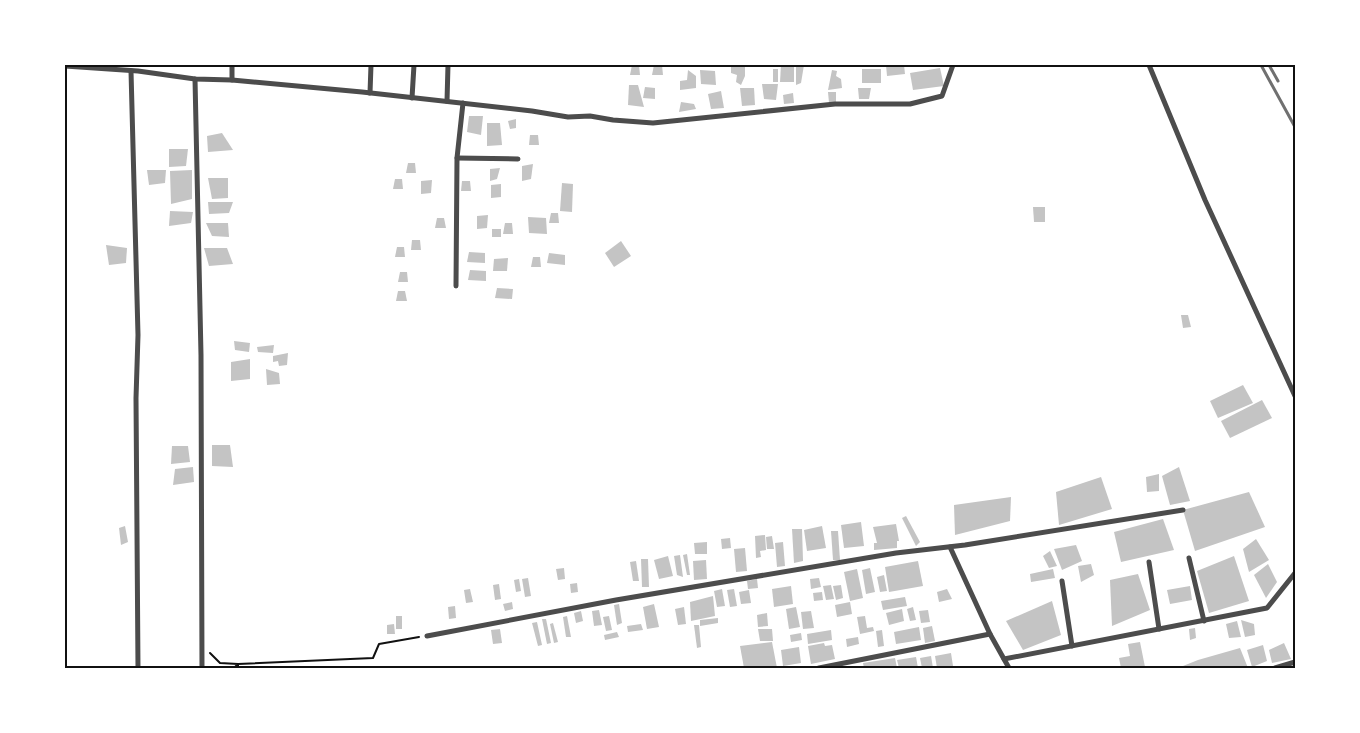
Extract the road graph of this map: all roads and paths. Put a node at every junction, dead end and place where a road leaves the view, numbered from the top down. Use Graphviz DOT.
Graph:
graph roads {
  1 [pos="232,65"];
  2 [pos="371,65"];
  3 [pos="414,65"];
  4 [pos="448,65"];
  5 [pos="953,65"];
  6 [pos="1148,65"];
  7 [pos="65,66"];
  8 [pos="106,67"];
  9 [pos="131,71"];
  10 [pos="195,79"];
  11 [pos="232,80"];
  12 [pos="370,93"];
  13 [pos="412,98"];
  14 [pos="447,101"];
  15 [pos="463,103"];
  16 [pos="457,158"];
  17 [pos="518,159"];
  18 [pos="456,286"];
  19 [pos="1295,396"];
  20 [pos="1184,510"];
  21 [pos="950,547"];
  22 [pos="1189,558"];
  23 [pos="1149,562"];
  24 [pos="1295,573"];
  25 [pos="1062,581"];
  26 [pos="1204,621"];
  27 [pos="1159,629"];
  28 [pos="990,634"];
  29 [pos="426,636"];
  30 [pos="1072,646"];
  31 [pos="202,647"];
  32 [pos="1004,659"];
  33 [pos="1295,662"];
  34 [pos="238,664"];
  35 [pos="138,668"];
  36 [pos="202,668"];
  37 [pos="234,668"];
  38 [pos="238,668"];
  39 [pos="819,668"];
  40 [pos="1009,668"];
  41 [pos="1275,668"];
  1 -- 11 [label="street"];
  2 -- 12 [label="street"];
  3 -- 13 [label="street"];
  4 -- 14 [label="street"];
  5 -- 15 [label="street"];
  6 -- 19 [label="street"];
  7 -- 8 [label="street"];
  8 -- 9 [label="street"];
  9 -- 10 [label="street"];
  9 -- 35 [label="street"];
  10 -- 11 [label="street"];
  10 -- 31 [label="street"];
  11 -- 12 [label="street"];
  12 -- 13 [label="street"];
  13 -- 14 [label="street"];
  14 -- 15 [label="street"];
  15 -- 16 [label="street"];
  16 -- 17 [label="street"];
  16 -- 18 [label="street"];
  20 -- 21 [label="street"];
  21 -- 28 [label="street"];
  21 -- 29 [label="street"];
  22 -- 26 [label="street"];
  23 -- 27 [label="street"];
  24 -- 26 [label="street"];
  25 -- 30 [label="street"];
  26 -- 27 [label="street"];
  27 -- 30 [label="street"];
  28 -- 32 [label="street"];
  28 -- 39 [label="street"];
  29 -- 34 [label="path"];
  30 -- 32 [label="street"];
  31 -- 34 [label="path"];
  31 -- 36 [label="street"];
  32 -- 40 [label="street"];
  33 -- 41 [label="street"];
  34 -- 37 [label="path"];
  34 -- 38 [label="path"];
}
